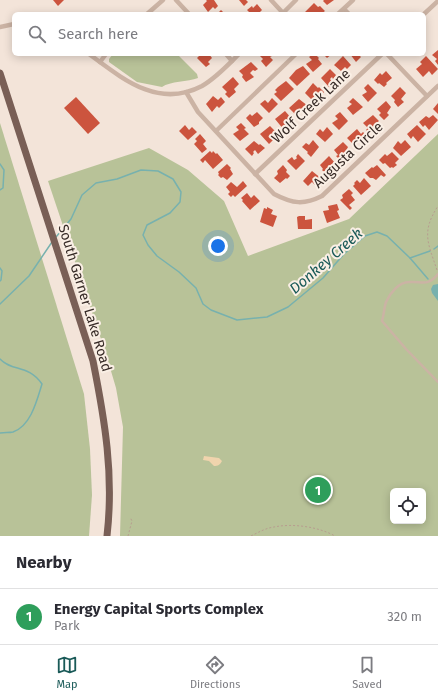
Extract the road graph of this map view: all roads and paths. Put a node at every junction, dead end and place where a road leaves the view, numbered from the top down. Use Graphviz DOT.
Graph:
graph roads {
  1 [pos="163,0"];
  2 [pos="176,0"];
  3 [pos="271,0"];
  4 [pos="296,0"];
  5 [pos="353,0"];
  6 [pos="438,1"];
  7 [pos="344,8"];
  8 [pos="150,12"];
  9 [pos="187,12"];
  10 [pos="281,12"];
  11 [pos="283,12"];
  12 [pos="340,12"];
  13 [pos="347,12"];
  14 [pos="426,12"];
  15 [pos="12,24"];
  16 [pos="0,27"];
  17 [pos="92,56"];
  18 [pos="104,56"];
  19 [pos="228,56"];
  20 [pos="237,56"];
  21 [pos="294,56"];
  22 [pos="380,56"];
  23 [pos="389,56"];
  24 [pos="232,61"];
  25 [pos="100,62"];
  26 [pos="0,73"];
  27 [pos="438,86"];
  28 [pos="186,92"];
  29 [pos="427,96"];
  30 [pos="216,131"];
  31 [pos="255,174"];
  32 [pos="438,206"];
  33 [pos="438,274"];
  34 [pos="438,382"];
  35 [pos="130,517"];
  36 [pos="107,536"];
  37 [pos="128,536"];
  38 [pos="251,536"];
  39 [pos="335,536"];
  1 -- 8 [label="street"];
  2 -- 9 [label="street"];
  3 -- 10 [label="street"];
  4 -- 11 [label="street"];
  5 -- 7 [label="street"];
  6 -- 14 [label="street"];
  7 -- 12 [label="street"];
  7 -- 13 [label="street"];
  15 -- 16 [label="street"];
  17 -- 25 [label="street"];
  18 -- 25 [label="street"];
  19 -- 24 [label="street"];
  20 -- 24 [label="street"];
  21 -- 30 [label="street"];
  22 -- 31 [label="street, Wolf Creek Lane"];
  23 -- 29 [label="street"];
  24 -- 28 [label="street"];
  25 -- 28 [label="street"];
  26 -- 36 [label="main road, South Garner Lake Road"];
  27 -- 29 [label="street, Augusta Circle"];
  28 -- 30 [label="street, Augusta Circle"];
  29 -- 31 [label="street, Augusta Circle"];
  30 -- 31 [label="street, Augusta Circle"];
  32 -- 33 [label="path"];
  33 -- 34 [label="lane"];
  35 -- 37 [label="path"];
  38 -- 39 [label="path"];
}
